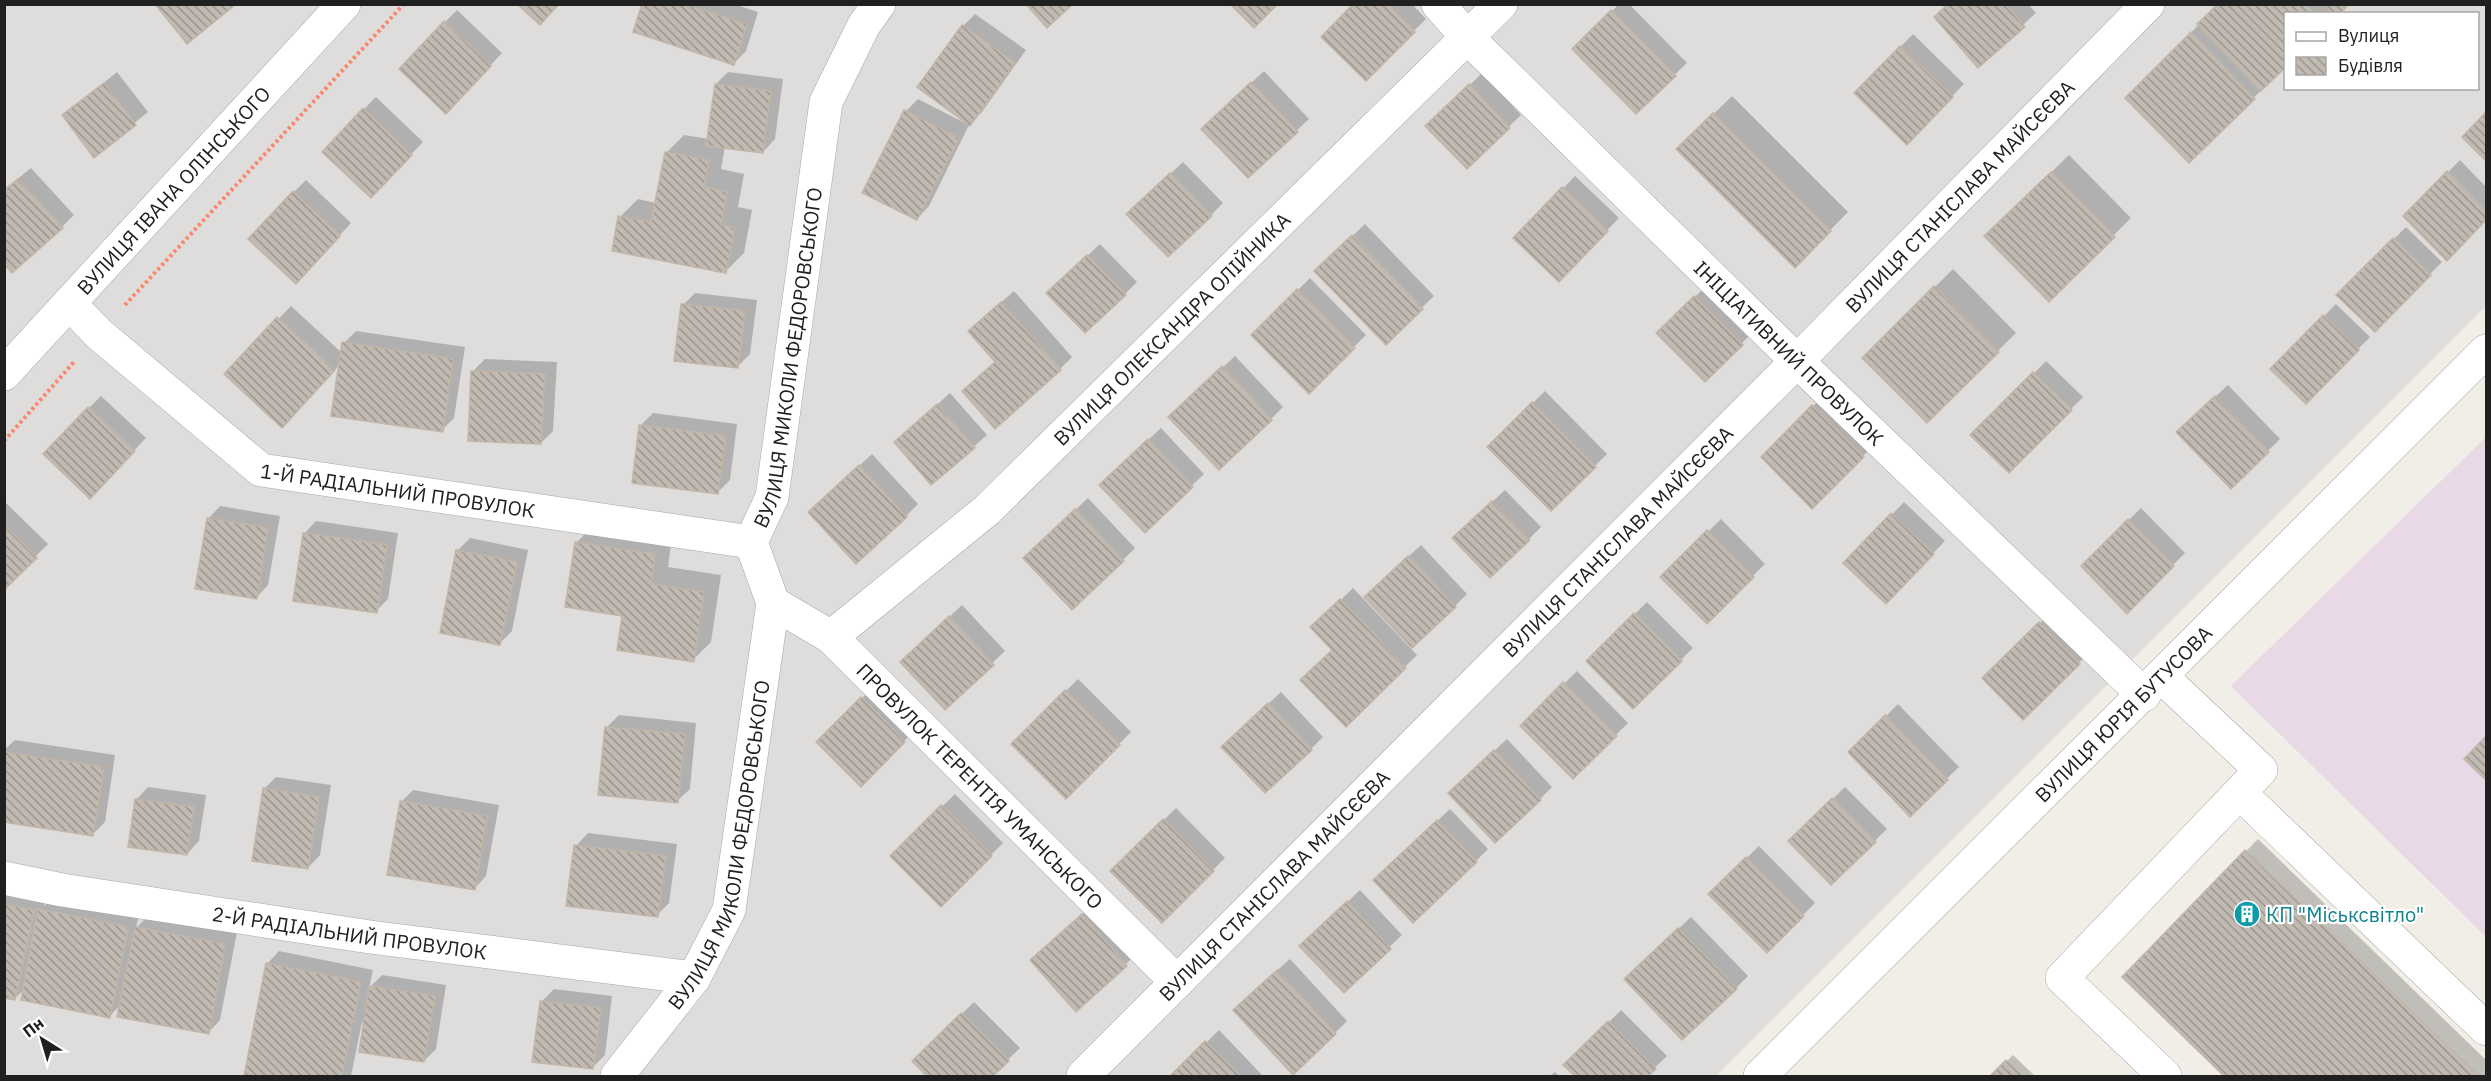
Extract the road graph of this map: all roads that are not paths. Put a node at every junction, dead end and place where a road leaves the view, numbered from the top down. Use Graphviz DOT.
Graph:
graph roads {
  1 [pos="344,4"];
  2 [pos="879,4"];
  3 [pos="1438,4"];
  4 [pos="1501,4"];
  5 [pos="2148,4"];
  6 [pos="1468,38"];
  7 [pos="69,303"];
  8 [pos="2487,351"];
  9 [pos="1797,362"];
  10 [pos="4,374"];
  11 [pos="752,542"];
  12 [pos="773,603"];
  13 [pos="831,636"];
  14 [pos="2153,686"];
  15 [pos="2240,793"];
  16 [pos="4,879"];
  17 [pos="694,978"];
  18 [pos="1177,982"];
  19 [pos="2487,1029"];
  20 [pos="617,1077"];
  21 [pos="1083,1077"];
  22 [pos="1760,1077"];
  23 [pos="2165,1077"];
  1 -- 7 [label="street, ВУЛИЦЯ ІВАНА ОЛІНСЬКОГО"];
  2 -- 11 [label="street, ВУЛИЦЯ МИКОЛИ ФЕДОРОВСЬКОГО"];
  3 -- 6 [label="street, ІНІЦІАТИВНИЙ ПРОВУЛОК"];
  4 -- 6 [label="street, ВУЛИЦЯ ОЛЕКСАНДРА ОЛІЙНИКА"];
  5 -- 9 [label="street, ВУЛИЦЯ СТАНІСЛАВА МАЙСЄЄВА"];
  6 -- 9 [label="street, ІНІЦІАТИВНИЙ ПРОВУЛОК"];
  6 -- 13 [label="street, ВУЛИЦЯ ОЛЕКСАНДРА ОЛІЙНИКА"];
  7 -- 10 [label="street, ВУЛИЦЯ ІВАНА ОЛІНСЬКОГО"];
  7 -- 11 [label="street, 1-Й РАДІАЛЬНИЙ ПРОВУЛОК"];
  8 -- 14 [label="street, ВУЛИЦЯ ЮРІЯ БУТУСОВА"];
  9 -- 14 [label="street, ІНІЦІАТИВНИЙ ПРОВУЛОК"];
  9 -- 18 [label="street, ВУЛИЦЯ СТАНІСЛАВА МАЙСЄЄВА"];
  11 -- 12 [label="street, ВУЛИЦЯ МИКОЛИ ФЕДОРОВСЬКОГО"];
  12 -- 13 [label="street, ПРОВУЛОК ТЕРЕНТІЯ УМАНСЬКОГО"];
  12 -- 17 [label="street, ВУЛИЦЯ МИКОЛИ ФЕДОРОВСЬКОГО"];
  13 -- 18 [label="street, ПРОВУЛОК ТЕРЕНТІЯ УМАНСЬКОГО"];
  14 -- 15 [label="street, ІНІЦІАТИВНИЙ ПРОВУЛОК"];
  14 -- 22 [label="street, ВУЛИЦЯ ЮРІЯ БУТУСОВА"];
  15 -- 19 [label="street"];
  15 -- 23 [label="street"];
  16 -- 17 [label="street, 2-Й РАДІАЛЬНИЙ ПРОВУЛОК"];
  17 -- 20 [label="street, ВУЛИЦЯ МИКОЛИ ФЕДОРОВСЬКОГО"];
  18 -- 21 [label="street, ВУЛИЦЯ СТАНІСЛАВА МАЙСЄЄВА"];
}
